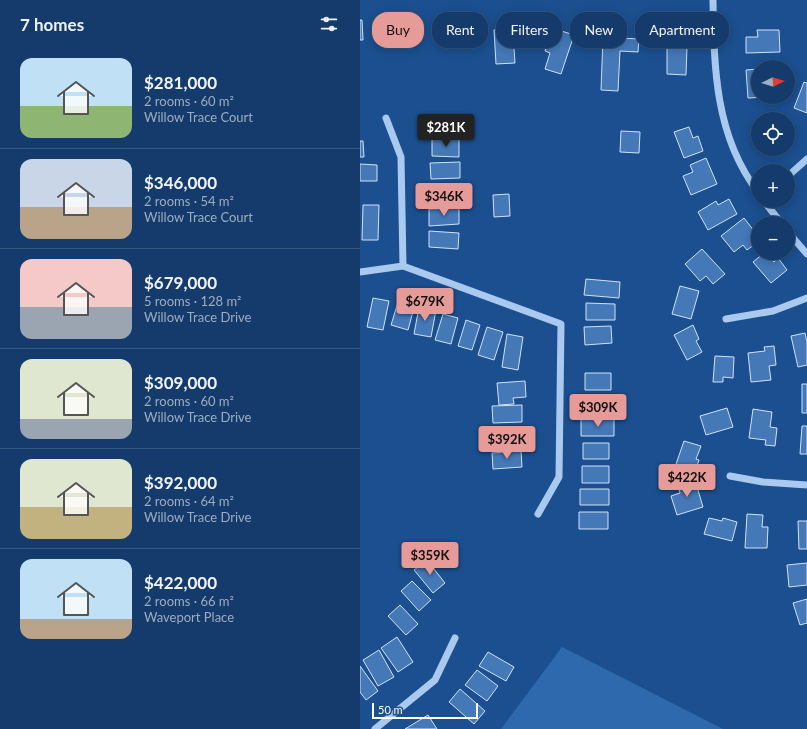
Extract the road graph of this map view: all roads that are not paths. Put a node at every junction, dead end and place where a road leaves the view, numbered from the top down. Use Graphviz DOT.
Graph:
graph roads {
  1 [pos="713,0"];
  2 [pos="386,118"];
  3 [pos="807,158"];
  4 [pos="795,169"];
  5 [pos="751,181"];
  6 [pos="769,208"];
  7 [pos="776,216"];
  8 [pos="795,240"];
  9 [pos="807,254"];
  10 [pos="403,266"];
  11 [pos="360,272"];
  12 [pos="807,298"];
  13 [pos="726,319"];
  14 [pos="730,476"];
  15 [pos="807,485"];
  16 [pos="538,514"];
  17 [pos="455,638"];
  18 [pos="375,729"];
  1 -- 5 [label="street"];
  2 -- 10 [label="street"];
  3 -- 4 [label="street"];
  6 -- 7 [label="street"];
  8 -- 9 [label="street"];
  10 -- 11 [label="street"];
  10 -- 16 [label="street"];
  12 -- 13 [label="street"];
  14 -- 15 [label="street"];
  17 -- 18 [label="street"];
}
